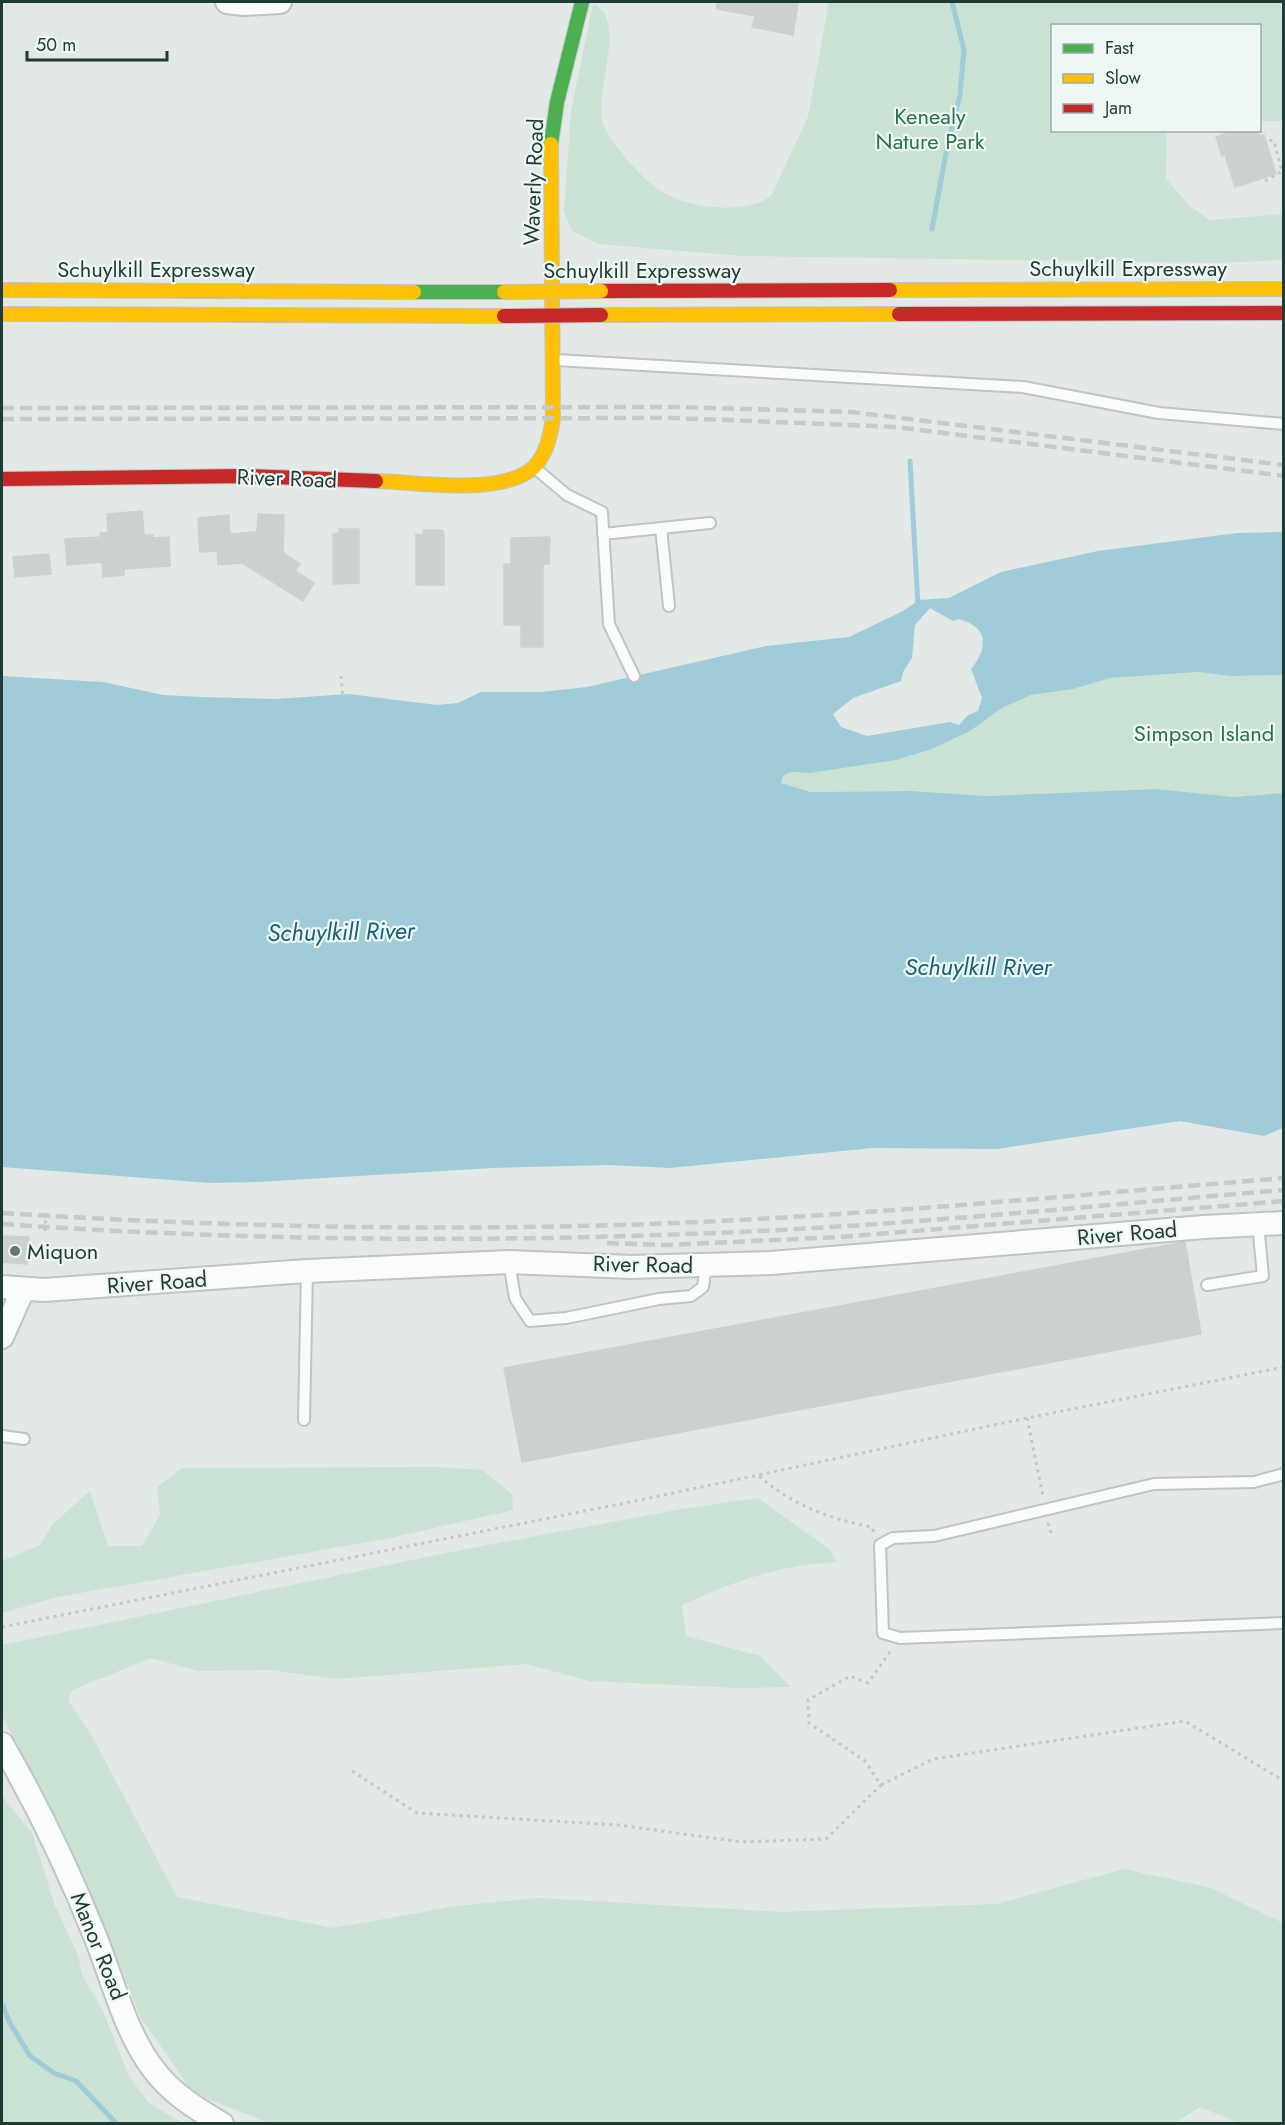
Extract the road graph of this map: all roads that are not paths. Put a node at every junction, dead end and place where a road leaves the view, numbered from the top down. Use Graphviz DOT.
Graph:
graph roads {
  1 [pos="227,2"];
  2 [pos="280,2"];
  3 [pos="582,2"];
  4 [pos="1284,289"];
  5 [pos="2,290"];
  6 [pos="1284,313"];
  7 [pos="2,314"];
  8 [pos="554,360"];
  9 [pos="1284,424"];
  10 [pos="534,468"];
  11 [pos="2,479"];
  12 [pos="710,523"];
  13 [pos="661,528"];
  14 [pos="603,534"];
  15 [pos="669,606"];
  16 [pos="634,676"];
  17 [pos="1258,1223"];
  18 [pos="1284,1223"];
  19 [pos="509,1262"];
  20 [pos="706,1265"];
  21 [pos="306,1271"];
  22 [pos="1207,1285"];
  23 [pos="12,1289"];
  24 [pos="2,1337"];
  25 [pos="304,1420"];
  26 [pos="2,1436"];
  27 [pos="24,1438"];
  28 [pos="1284,1474"];
  29 [pos="1284,1623"];
  30 [pos="2,1744"];
  31 [pos="222,2124"];
  1 -- 2 [label="street"];
  3 -- 8 [label="main road, Waverly Road"];
  4 -- 5 [label="main road, Schuylkill Expressway, bridge"];
  6 -- 7 [label="main road, Schuylkill Expressway, bridge"];
  8 -- 9 [label="lane"];
  8 -- 10 [label="main road, Waverly Road"];
  10 -- 11 [label="main road, River Road"];
  10 -- 14 [label="lane"];
  12 -- 13 [label="lane"];
  13 -- 14 [label="lane"];
  13 -- 15 [label="lane"];
  14 -- 16 [label="lane"];
  17 -- 18 [label="street, River Road"];
  17 -- 20 [label="street, River Road"];
  17 -- 22 [label="lane"];
  19 -- 20 [label="street, River Road"];
  19 -- 20 [label="lane"];
  19 -- 21 [label="street, River Road"];
  21 -- 23 [label="street, River Road"];
  21 -- 25 [label="lane"];
  23 -- 24 [label="street"];
  26 -- 27 [label="lane"];
  28 -- 29 [label="lane"];
  30 -- 31 [label="street, Manor Road"];
}
